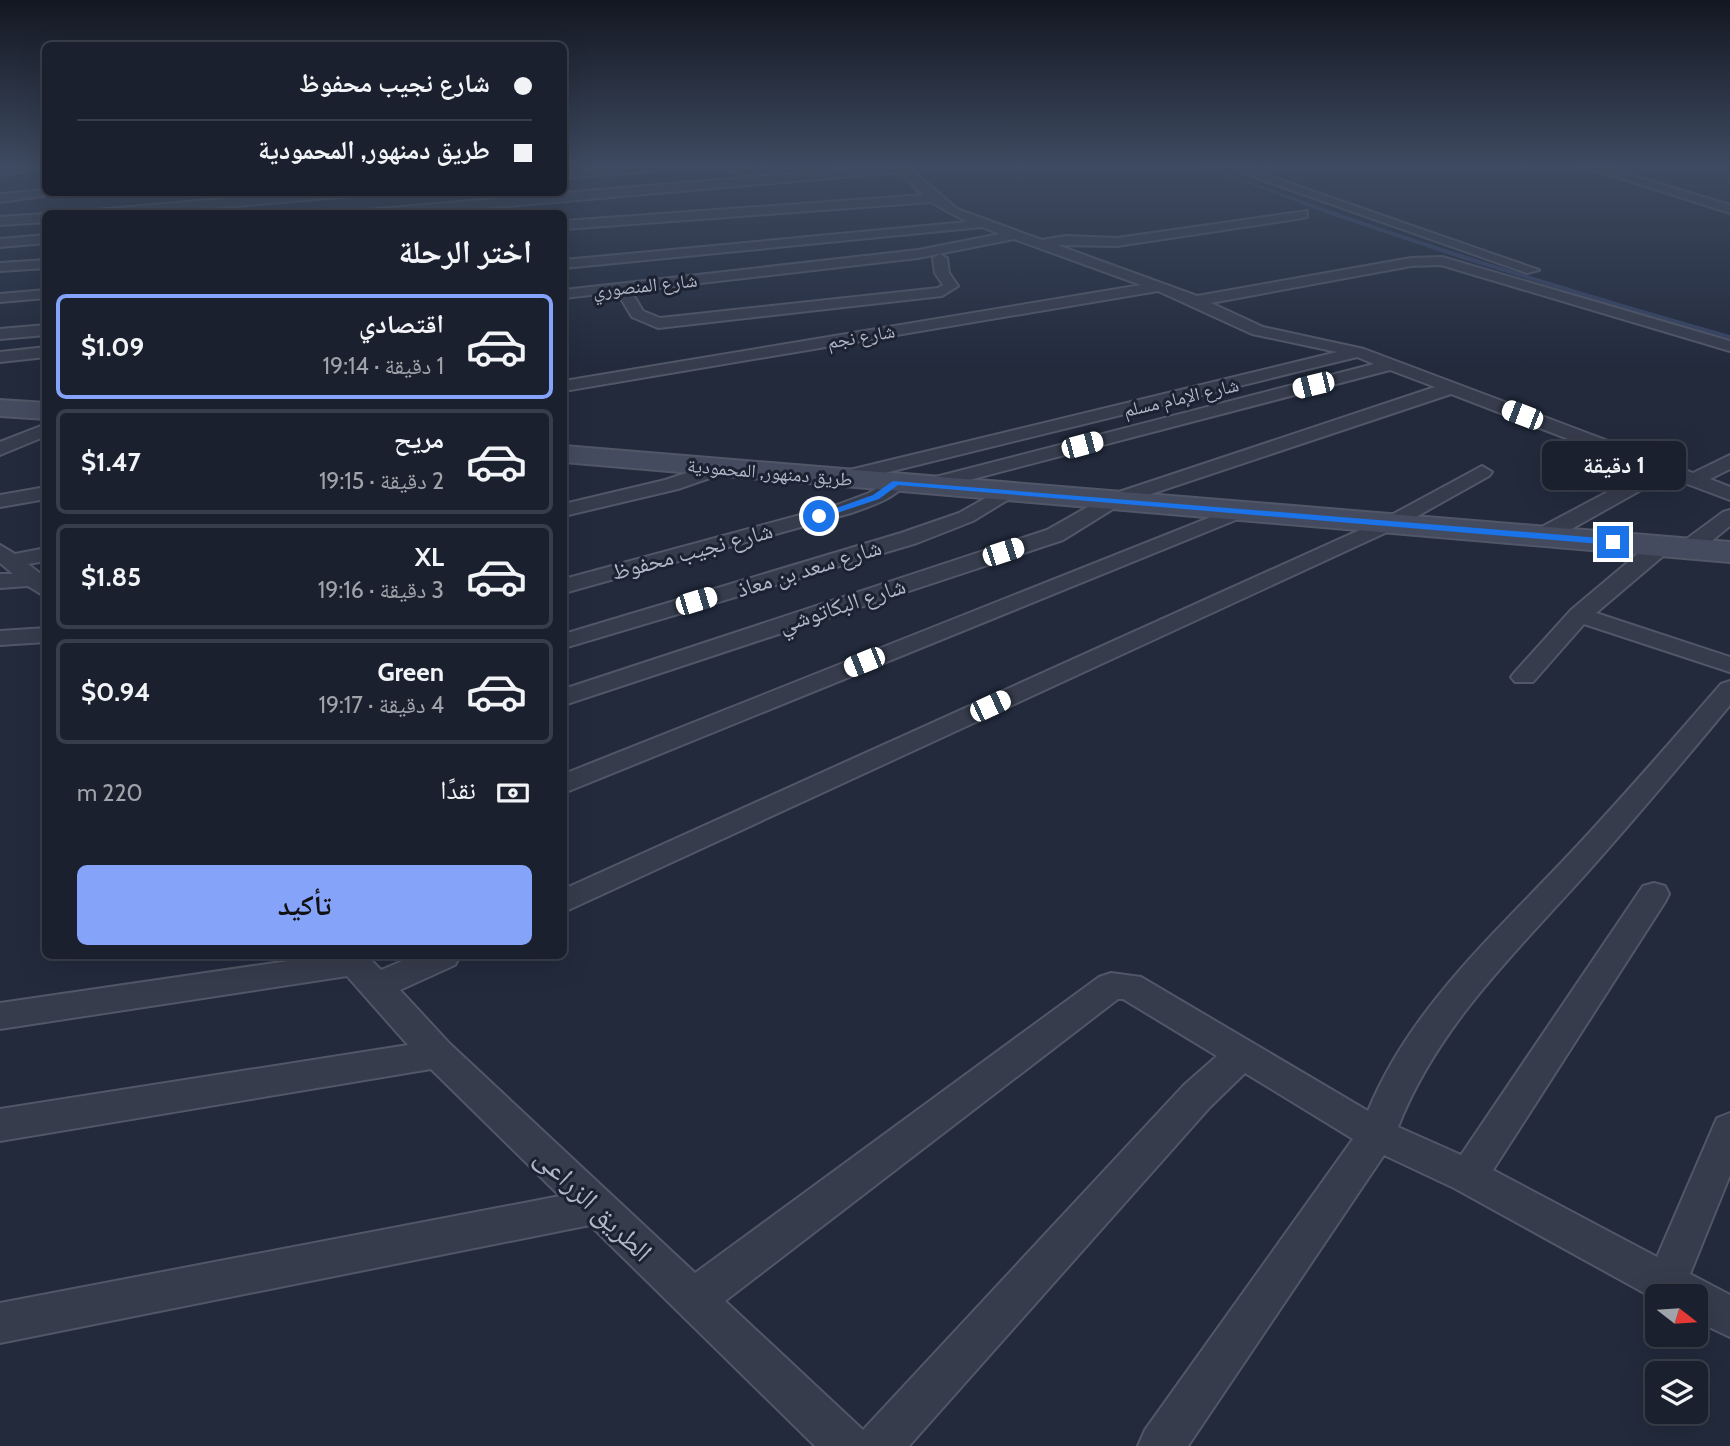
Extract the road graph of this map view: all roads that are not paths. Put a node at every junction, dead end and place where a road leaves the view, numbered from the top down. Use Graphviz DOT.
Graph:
graph roads {
  1 [pos="602,232"];
  2 [pos="909,232"];
  3 [pos="1010,232"];
  4 [pos="1180,232"];
  5 [pos="1422,232"];
  6 [pos="1017,235"];
  7 [pos="42,239"];
  8 [pos="612,240"];
  9 [pos="0,243"];
  10 [pos="569,244"];
  11 [pos="1042,244"];
  12 [pos="1016,252"];
  13 [pos="918,254"];
  14 [pos="42,255"];
  15 [pos="983,257"];
  16 [pos="940,258"];
  17 [pos="0,259"];
  18 [pos="633,263"];
  19 [pos="42,264"];
  20 [pos="567,264"];
  21 [pos="0,267"];
  22 [pos="567,275"];
  23 [pos="1546,275"];
  24 [pos="42,282"];
  25 [pos="646,285"];
  26 [pos="0,286"];
  27 [pos="1159,286"];
  28 [pos="622,288"];
  29 [pos="42,294"];
  30 [pos="567,294"];
  31 [pos="0,298"];
  32 [pos="1196,301"];
  33 [pos="42,314"];
  34 [pos="0,319"];
  35 [pos="42,330"];
  36 [pos="0,334"];
  37 [pos="1730,345"];
  38 [pos="42,352"];
  39 [pos="1358,352"];
  40 [pos="0,357"];
  41 [pos="1390,365"];
  42 [pos="567,385"];
  43 [pos="1451,388"];
  44 [pos="0,408"];
  45 [pos="42,411"];
  46 [pos="42,431"];
  47 [pos="0,449"];
  48 [pos="567,454"];
  49 [pos="1730,461"];
  50 [pos="720,468"];
  51 [pos="1663,470"];
  52 [pos="1482,472"];
  53 [pos="840,478"];
  54 [pos="1692,481"];
  55 [pos="896,483"];
  56 [pos="927,485"];
  57 [pos="1007,492"];
  58 [pos="1730,494"];
  59 [pos="36,495"];
  60 [pos="1114,500"];
  61 [pos="0,501"];
  62 [pos="567,509"];
  63 [pos="1241,511"];
  64 [pos="1730,516"];
  65 [pos="1391,523"];
  66 [pos="1542,536"];
  67 [pos="1675,547"];
  68 [pos="1730,552"];
  69 [pos="42,554"];
  70 [pos="6,557"];
  71 [pos="0,582"];
  72 [pos="39,584"];
  73 [pos="567,585"];
  74 [pos="1579,615"];
  75 [pos="42,635"];
  76 [pos="0,638"];
  77 [pos="567,640"];
  78 [pos="1730,665"];
  79 [pos="1524,677"];
  80 [pos="1730,689"];
  81 [pos="567,695"];
  82 [pos="567,783"];
  83 [pos="1654,894"];
  84 [pos="567,900"];
  85 [pos="424,959"];
  86 [pos="359,969"];
  87 [pos="0,1016"];
  88 [pos="438,1054"];
  89 [pos="1243,1054"];
  90 [pos="0,1125"];
  91 [pos="1730,1129"];
  92 [pos="1377,1135"];
  93 [pos="1468,1176"];
  94 [pos="597,1206"];
  95 [pos="1668,1284"];
  96 [pos="1687,1284"];
  97 [pos="694,1299"];
  98 [pos="1708,1305"];
  99 [pos="1730,1317"];
  100 [pos="0,1324"];
  101 [pos="847,1446"];
  102 [pos="879,1446"];
  103 [pos="1161,1446"];
  1 -- 8 [label="street"];
  2 -- 18 [label="street"];
  3 -- 6 [label="street"];
  4 -- 11 [label="street"];
  5 -- 23 [label="street"];
  6 -- 11 [label="street"];
  6 -- 13 [label="street, شارع المنصوري"];
  7 -- 9 [label="street"];
  8 -- 10 [label="street"];
  11 -- 12 [label="street"];
  11 -- 27 [label="street"];
  13 -- 16 [label="street"];
  13 -- 25 [label="street, شارع المنصوري"];
  14 -- 17 [label="street"];
  15 -- 16 [label="street"];
  16 -- 28 [label="street"];
  18 -- 20 [label="street"];
  18 -- 22 [label="street"];
  18 -- 25 [label="street"];
  19 -- 21 [label="street"];
  24 -- 26 [label="street"];
  25 -- 28 [label="street, شارع المنصوري"];
  27 -- 32 [label="street"];
  27 -- 42 [label="street, شارع نجم"];
  28 -- 30 [label="street, شارع المنصوري"];
  29 -- 31 [label="street"];
  32 -- 37 [label="street"];
  32 -- 39 [label="street"];
  33 -- 34 [label="street"];
  35 -- 36 [label="street"];
  38 -- 40 [label="street"];
  39 -- 41 [label="street"];
  39 -- 53 [label="street, شارع الإمام مسلم"];
  41 -- 43 [label="street"];
  41 -- 56 [label="street"];
  43 -- 51 [label="street"];
  43 -- 60 [label="street"];
  44 -- 45 [label="main road"];
  46 -- 47 [label="street"];
  48 -- 50 [label="main road, طريق دمنهور, المحمودية"];
  49 -- 54 [label="street"];
  50 -- 53 [label="main road, طريق دمنهور, المحمودية"];
  50 -- 62 [label="street"];
  51 -- 54 [label="street"];
  51 -- 66 [label="street"];
  52 -- 65 [label="street"];
  53 -- 55 [label="main road, طريق دمنهور, المحمودية"];
  54 -- 58 [label="street"];
  55 -- 56 [label="main road, طريق دمنهور, المحمودية"];
  55 -- 73 [label="street, شارع نجيب محفوظ"];
  56 -- 57 [label="main road, طريق دمنهور, المحمودية"];
  57 -- 60 [label="main road, طريق دمنهور, المحمودية"];
  57 -- 77 [label="street, شارع سعد بن معاذ"];
  59 -- 61 [label="street"];
  60 -- 63 [label="main road, طريق دمنهور, المحمودية"];
  60 -- 81 [label="street, شارع البكاتوشي"];
  63 -- 65 [label="main road, طريق دمنهور, المحمودية"];
  63 -- 82 [label="street"];
  64 -- 67 [label="street"];
  65 -- 66 [label="main road, طريق دمنهور, المحمودية"];
  65 -- 84 [label="street"];
  66 -- 67 [label="main road, طريق دمنهور, المحمودية"];
  67 -- 68 [label="main road, طريق دمنهور, المحمودية"];
  67 -- 74 [label="street"];
  69 -- 70 [label="street"];
  70 -- 72 [label="street"];
  71 -- 72 [label="street"];
  74 -- 78 [label="street"];
  74 -- 79 [label="street"];
  75 -- 76 [label="street"];
  80 -- 92 [label="street"];
  83 -- 93 [label="street"];
  85 -- 86 [label="street"];
  86 -- 87 [label="street"];
  86 -- 88 [label="street, الطريق الزراعى"];
  88 -- 90 [label="street"];
  88 -- 94 [label="street, الطريق الزراعى"];
  89 -- 92 [label="street"];
  89 -- 97 [label="street"];
  89 -- 102 [label="street"];
  91 -- 96 [label="street"];
  92 -- 93 [label="street"];
  92 -- 103 [label="street"];
  93 -- 95 [label="street"];
  94 -- 97 [label="street, الطريق الزراعى"];
  94 -- 100 [label="street"];
  97 -- 101 [label="street, الطريق الزراعى"];
  98 -- 99 [label="street"];
}
